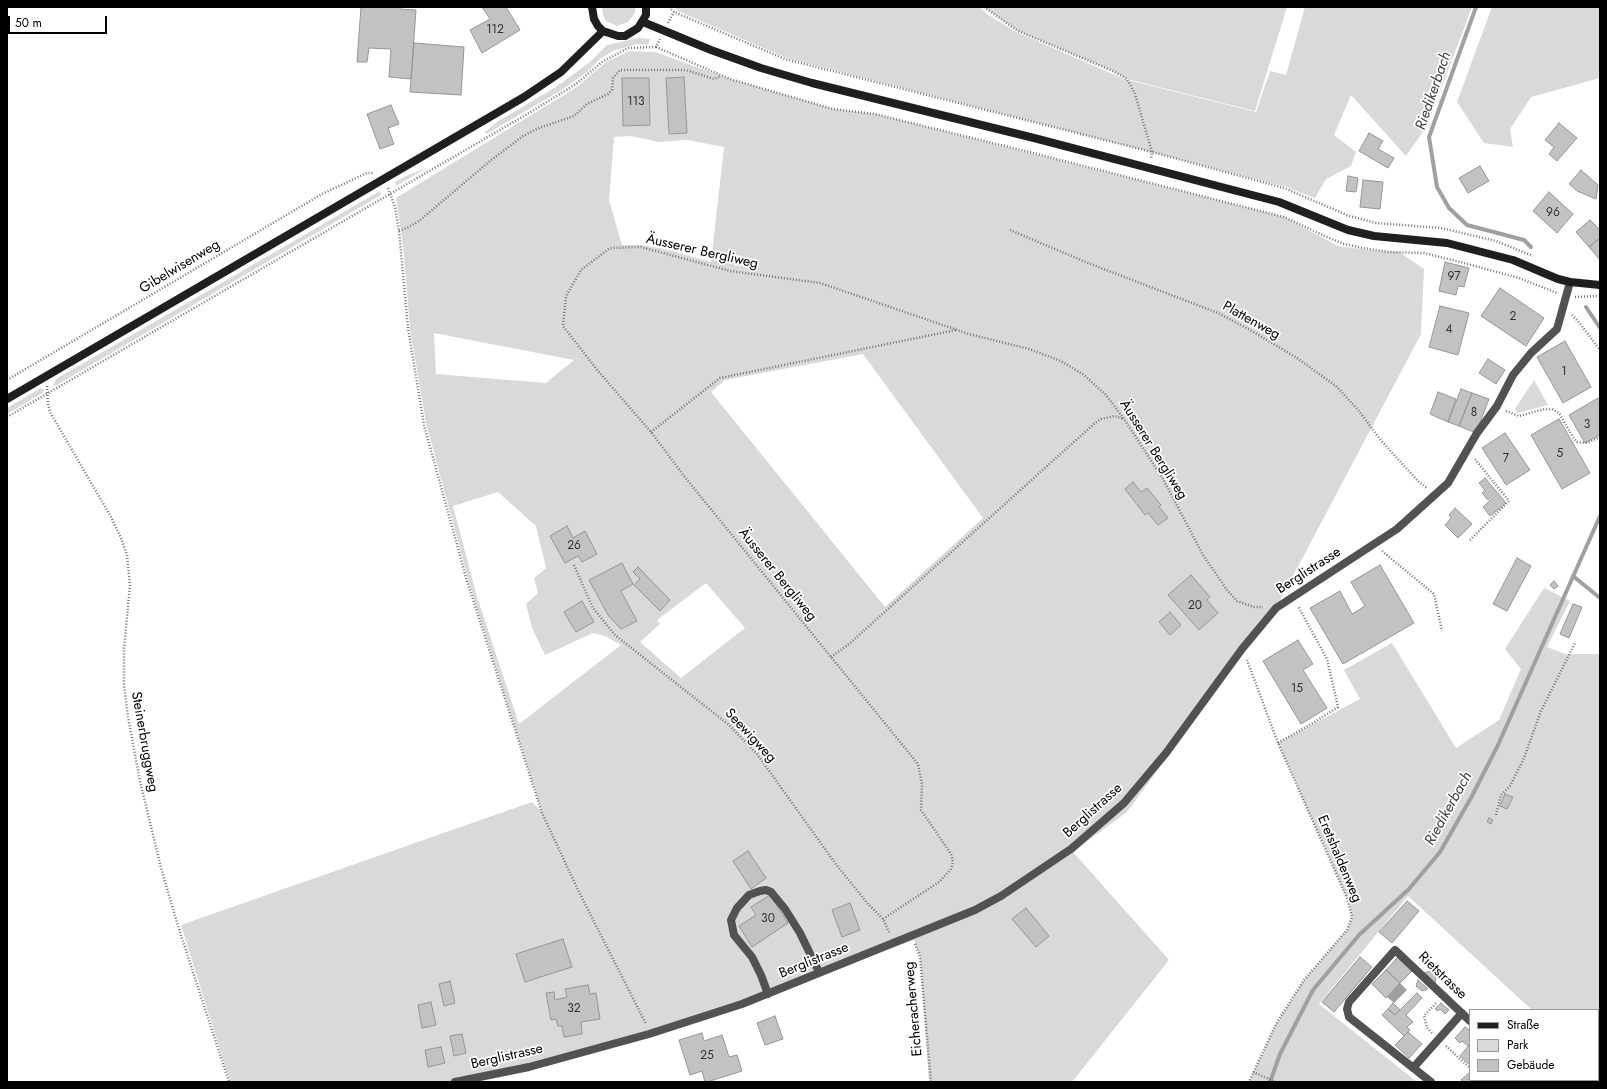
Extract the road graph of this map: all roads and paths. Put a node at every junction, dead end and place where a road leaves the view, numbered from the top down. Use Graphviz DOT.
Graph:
graph roads {
  1 [pos="592,7"];
  2 [pos="646,7"];
  3 [pos="669,7"];
  4 [pos="984,7"];
  5 [pos="674,12"];
  6 [pos="643,22"];
  7 [pos="603,31"];
  8 [pos="664,31"];
  9 [pos="656,46"];
  10 [pos="721,76"];
  11 [pos="1152,152"];
  12 [pos="365,174"];
  13 [pos="383,179"];
  14 [pos="390,193"];
  15 [pos="1010,230"];
  16 [pos="399,231"];
  17 [pos="1537,258"];
  18 [pos="1570,282"];
  19 [pos="1600,285"];
  20 [pos="1567,296"];
  21 [pos="1600,296"];
  22 [pos="1564,308"];
  23 [pos="956,329"];
  24 [pos="1600,350"];
  25 [pos="46,376"];
  26 [pos="7,380"];
  27 [pos="48,393"];
  28 [pos="7,399"];
  29 [pos="1497,406"];
  30 [pos="7,417"];
  31 [pos="1124,419"];
  32 [pos="651,432"];
  33 [pos="1600,437"];
  34 [pos="1467,450"];
  35 [pos="1439,492"];
  36 [pos="1470,540"];
  37 [pos="1373,545"];
  38 [pos="574,565"];
  39 [pos="1293,597"];
  40 [pos="1276,608"];
  41 [pos="1442,631"];
  42 [pos="1574,643"];
  43 [pos="1242,649"];
  44 [pos="831,657"];
  45 [pos="1278,743"];
  46 [pos="1496,815"];
  47 [pos="884,919"];
  48 [pos="913,936"];
  49 [pos="894,943"];
  50 [pos="819,972"];
  51 [pos="768,994"];
  52 [pos="1437,1002"];
  53 [pos="1462,1013"];
  54 [pos="1469,1020"];
  55 [pos="649,1034"];
  56 [pos="1438,1039"];
  57 [pos="1469,1067"];
  58 [pos="1413,1068"];
  59 [pos="1253,1072"];
  60 [pos="229,1082"];
  61 [pos="455,1082"];
  62 [pos="931,1082"];
  63 [pos="1249,1082"];
  64 [pos="1276,1082"];
  65 [pos="1431,1082"];
  1 -- 7 [label="main road"];
  2 -- 6 [label="main road"];
  3 -- 5 [label="path"];
  4 -- 11 [label="path"];
  5 -- 8 [label="path"];
  5 -- 11 [label="path"];
  6 -- 7 [label="main road"];
  6 -- 8 [label="main road"];
  7 -- 13 [label="main road"];
  8 -- 9 [label="path"];
  8 -- 18 [label="main road"];
  9 -- 10 [label="path"];
  9 -- 14 [label="path"];
  10 -- 16 [label="path"];
  10 -- 20 [label="path"];
  11 -- 17 [label="path"];
  12 -- 26 [label="path, Gibelwisenweg"];
  13 -- 14 [label="path"];
  13 -- 25 [label="main road"];
  14 -- 16 [label="path"];
  14 -- 27 [label="path"];
  15 -- 35 [label="path, Plattenweg"];
  16 -- 55 [label="path"];
  18 -- 19 [label="main road"];
  18 -- 20 [label="street, Berglistrasse"];
  20 -- 21 [label="path"];
  20 -- 22 [label="street, Berglistrasse"];
  22 -- 24 [label="path"];
  22 -- 29 [label="street, Berglistrasse"];
  23 -- 31 [label="path, Äusserer Bergliweg"];
  23 -- 32 [label="path"];
  23 -- 32 [label="path, Äusserer Bergliweg"];
  25 -- 27 [label="path"];
  25 -- 28 [label="main road"];
  27 -- 30 [label="path"];
  27 -- 60 [label="path, Steinerbruggweg"];
  29 -- 33 [label="path"];
  29 -- 34 [label="street, Berglistrasse"];
  31 -- 40 [label="path, Äusserer Bergliweg"];
  31 -- 44 [label="path"];
  32 -- 44 [label="path, Äusserer Bergliweg"];
  34 -- 35 [label="street, Berglistrasse"];
  34 -- 36 [label="path"];
  35 -- 37 [label="street, Berglistrasse"];
  37 -- 39 [label="street, Berglistrasse"];
  37 -- 41 [label="path"];
  38 -- 47 [label="path, Seewigweg"];
  39 -- 40 [label="street, Berglistrasse"];
  39 -- 45 [label="path"];
  40 -- 43 [label="street, Berglistrasse"];
  42 -- 46 [label="path"];
  43 -- 45 [label="path, Eretshaldenweg"];
  43 -- 48 [label="street, Berglistrasse"];
  44 -- 47 [label="path, Äusserer Bergliweg"];
  45 -- 59 [label="path, Eretshaldenweg"];
  47 -- 49 [label="path"];
  48 -- 49 [label="street, Berglistrasse"];
  48 -- 62 [label="path, Eicheracherweg"];
  49 -- 50 [label="street, Berglistrasse"];
  50 -- 51 [label="street, Berglistrasse"];
  50 -- 51 [label="street"];
  51 -- 55 [label="street, Berglistrasse"];
  52 -- 56 [label="path"];
  53 -- 54 [label="street, Rietstrasse"];
  53 -- 56 [label="street"];
  53 -- 58 [label="street, Rietstrasse"];
  55 -- 61 [label="street, Berglistrasse"];
  56 -- 57 [label="path"];
  56 -- 58 [label="street"];
  58 -- 65 [label="street"];
  59 -- 63 [label="path, Eretshaldenweg"];
  59 -- 64 [label="path"];
}
